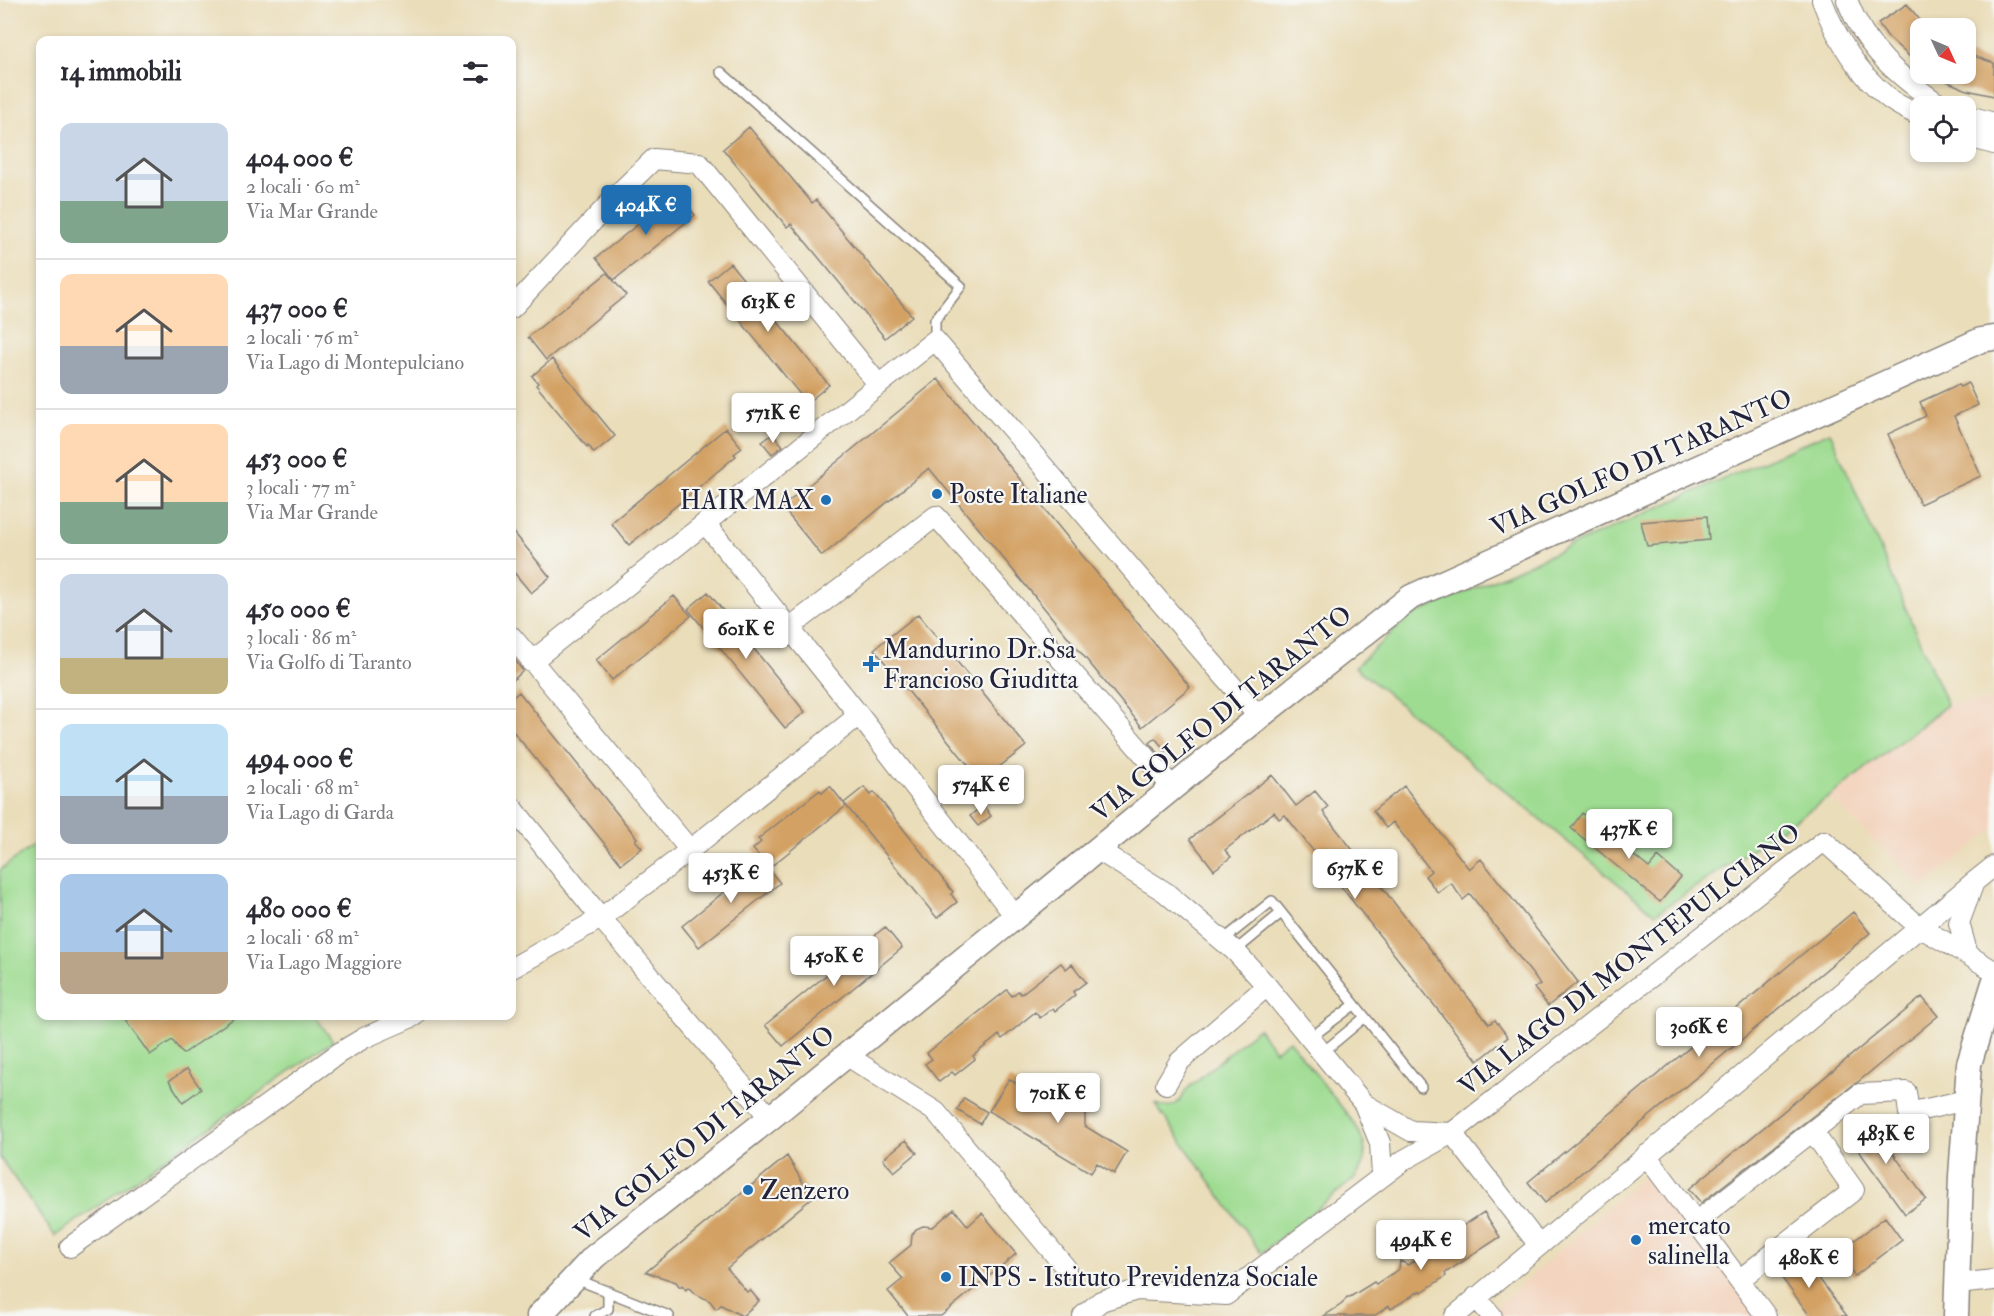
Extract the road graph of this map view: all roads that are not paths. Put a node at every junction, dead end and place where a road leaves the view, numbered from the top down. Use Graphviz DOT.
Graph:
graph roads {
  1 [pos="1822,0"];
  2 [pos="1846,0"];
  3 [pos="721,72"];
  4 [pos="1927,96"];
  5 [pos="1910,111"];
  6 [pos="1976,139"];
  7 [pos="1994,144"];
  8 [pos="516,304"];
  9 [pos="1994,338"];
  10 [pos="935,340"];
  11 [pos="879,385"];
  12 [pos="705,524"];
  13 [pos="789,628"];
  14 [pos="516,642"];
  15 [pos="531,662"];
  16 [pos="859,715"];
  17 [pos="1259,717"];
  18 [pos="1173,788"];
  19 [pos="516,812"];
  20 [pos="690,850"];
  21 [pos="1098,850"];
  22 [pos="1994,866"];
  23 [pos="1974,882"];
  24 [pos="1281,913"];
  25 [pos="1015,916"];
  26 [pos="601,918"];
  27 [pos="1919,927"];
  28 [pos="1228,946"];
  29 [pos="1968,955"];
  30 [pos="516,966"];
  31 [pos="1994,971"];
  32 [pos="1994,983"];
  33 [pos="1267,986"];
  34 [pos="1354,1005"];
  35 [pos="1364,1018"];
  36 [pos="405,1020"];
  37 [pos="1310,1038"];
  38 [pos="1322,1053"];
  39 [pos="846,1055"];
  40 [pos="1166,1084"];
  41 [pos="1420,1087"];
  42 [pos="1966,1100"];
  43 [pos="1364,1104"];
  44 [pos="770,1118"];
  45 [pos="1813,1132"];
  46 [pos="1452,1133"];
  47 [pos="1646,1155"];
  48 [pos="1382,1176"];
  49 [pos="1696,1222"];
  50 [pos="1538,1244"];
  51 [pos="70,1246"];
  52 [pos="1066,1268"];
  53 [pos="574,1279"];
  54 [pos="1739,1280"];
  55 [pos="1994,1280"];
  56 [pos="1957,1284"];
  57 [pos="609,1291"];
  58 [pos="1476,1297"];
  59 [pos="539,1316"];
  60 [pos="595,1316"];
  61 [pos="669,1316"];
  62 [pos="1083,1316"];
  63 [pos="1455,1316"];
  64 [pos="1492,1316"];
  65 [pos="1766,1316"];
  66 [pos="1956,1316"];
  1 -- 5 [label="street"];
  2 -- 4 [label="street"];
  3 -- 10 [label="lane"];
  6 -- 7 [label="street"];
  8 -- 11 [label="street"];
  9 -- 17 [label="street, VIA GOLFO DI TARANTO"];
  10 -- 11 [label="street"];
  10 -- 17 [label="street"];
  11 -- 12 [label="street"];
  12 -- 13 [label="street"];
  12 -- 15 [label="street"];
  13 -- 16 [label="street"];
  13 -- 18 [label="street"];
  14 -- 15 [label="street"];
  15 -- 20 [label="street"];
  16 -- 20 [label="street"];
  16 -- 25 [label="street"];
  17 -- 18 [label="street, VIA GOLFO DI TARANTO"];
  18 -- 21 [label="street, VIA GOLFO DI TARANTO"];
  19 -- 26 [label="street"];
  20 -- 26 [label="street"];
  21 -- 25 [label="street, VIA GOLFO DI TARANTO"];
  21 -- 28 [label="street"];
  22 -- 23 [label="street"];
  23 -- 27 [label="street"];
  23 -- 29 [label="street"];
  24 -- 28 [label="lane"];
  24 -- 28 [label="lane"];
  24 -- 34 [label="lane"];
  25 -- 39 [label="street, VIA GOLFO DI TARANTO"];
  26 -- 30 [label="street"];
  26 -- 44 [label="street"];
  27 -- 29 [label="street"];
  27 -- 46 [label="street, VIA LAGO DI MONTEPULCIANO"];
  27 -- 47 [label="street"];
  28 -- 33 [label="street"];
  29 -- 31 [label="street"];
  32 -- 42 [label="street"];
  33 -- 37 [label="street"];
  33 -- 40 [label="street"];
  34 -- 35 [label="lane"];
  34 -- 37 [label="lane"];
  35 -- 38 [label="lane"];
  35 -- 41 [label="lane"];
  36 -- 51 [label="street"];
  37 -- 38 [label="street"];
  38 -- 43 [label="street"];
  39 -- 44 [label="street, VIA GOLFO DI TARANTO"];
  39 -- 52 [label="street, VIA GOLFO DI TARANTO"];
  42 -- 45 [label="street"];
  42 -- 56 [label="street"];
  43 -- 46 [label="street"];
  43 -- 48 [label="street"];
  44 -- 53 [label="street, VIA GOLFO DI TARANTO"];
  45 -- 49 [label="street"];
  45 -- 54 [label="street"];
  46 -- 48 [label="street, VIA LAGO DI MONTEPULCIANO"];
  46 -- 50 [label="street, VIA LAGO DI MONTEPULCIANO"];
  47 -- 49 [label="street"];
  47 -- 50 [label="street"];
  48 -- 62 [label="street, VIA LAGO DI MONTEPULCIANO"];
  49 -- 54 [label="street"];
  50 -- 58 [label="street"];
  53 -- 57 [label="lane, VIA GOLFO DI TARANTO"];
  53 -- 59 [label="street, VIA GOLFO DI TARANTO"];
  54 -- 65 [label="street"];
  55 -- 56 [label="street"];
  56 -- 66 [label="street"];
  57 -- 60 [label="lane"];
  57 -- 61 [label="lane, VIA GOLFO DI TARANTO"];
  58 -- 63 [label="street"];
  58 -- 64 [label="street"];
}
